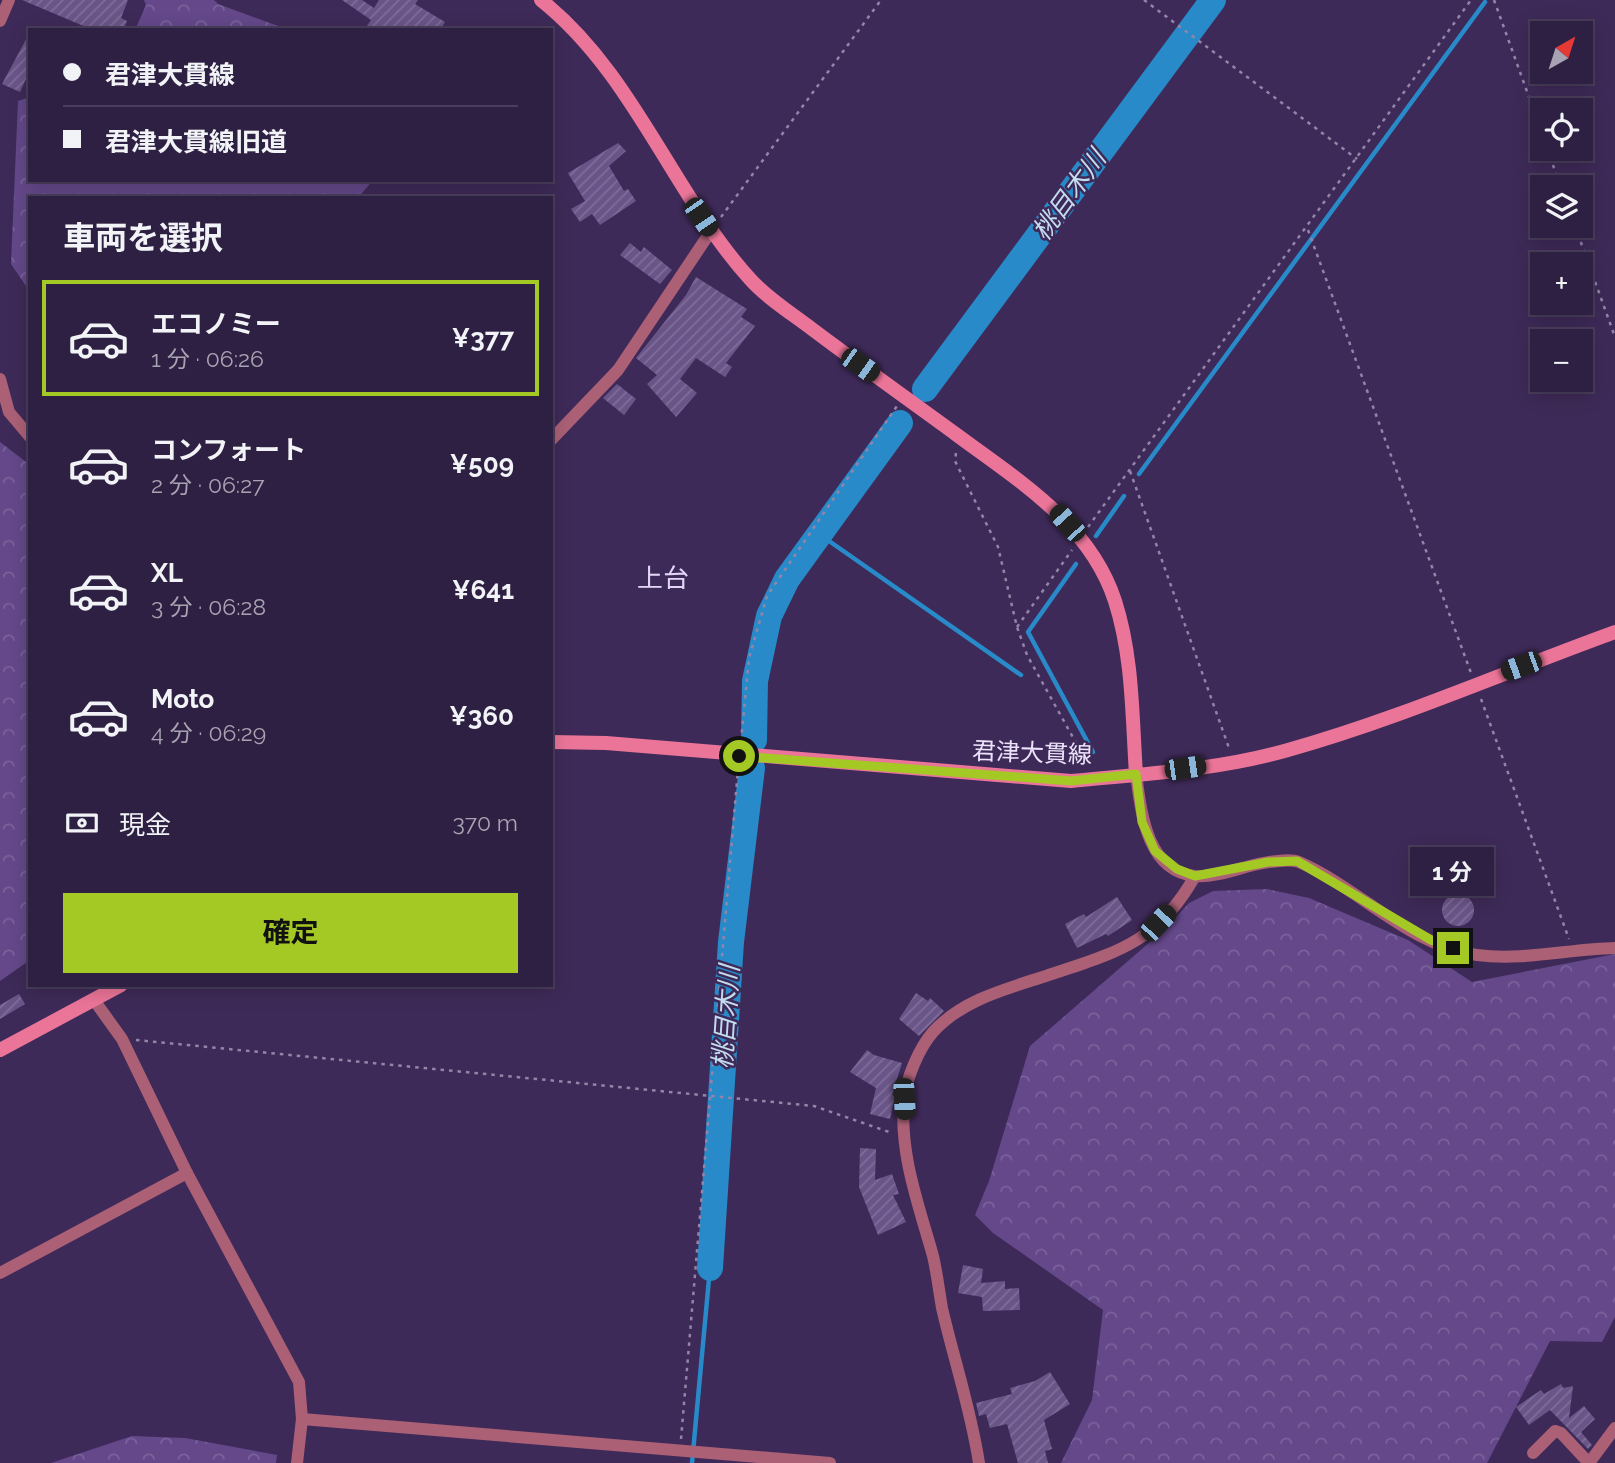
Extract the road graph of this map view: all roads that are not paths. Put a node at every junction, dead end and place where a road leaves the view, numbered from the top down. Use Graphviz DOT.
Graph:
graph roads {
  1 [pos="9,0"];
  2 [pos="541,0"];
  3 [pos="0,22"];
  4 [pos="711,231"];
  5 [pos="0,379"];
  6 [pos="28,435"];
  7 [pos="553,438"];
  8 [pos="1615,632"];
  9 [pos="553,742"];
  10 [pos="1136,774"];
  11 [pos="1195,876"];
  12 [pos="1615,948"];
  13 [pos="117,987"];
  14 [pos="94,1000"];
  15 [pos="0,1050"];
  16 [pos="187,1173"];
  17 [pos="0,1273"];
  18 [pos="302,1419"];
  19 [pos="1615,1428"];
  20 [pos="1533,1453"];
  21 [pos="297,1463"];
  22 [pos="830,1463"];
  23 [pos="979,1463"];
  1 -- 3 [label="street"];
  2 -- 4 [label="main road"];
  4 -- 7 [label="street"];
  4 -- 10 [label="main road"];
  5 -- 6 [label="street"];
  8 -- 10 [label="main road, 君津大貫線"];
  9 -- 10 [label="main road, 君津大貫線"];
  10 -- 11 [label="street"];
  11 -- 12 [label="street"];
  11 -- 23 [label="street"];
  13 -- 14 [label="main road"];
  14 -- 15 [label="main road"];
  14 -- 16 [label="street"];
  16 -- 17 [label="street"];
  16 -- 18 [label="street"];
  18 -- 21 [label="street"];
  18 -- 22 [label="street"];
  19 -- 20 [label="street"];
}
